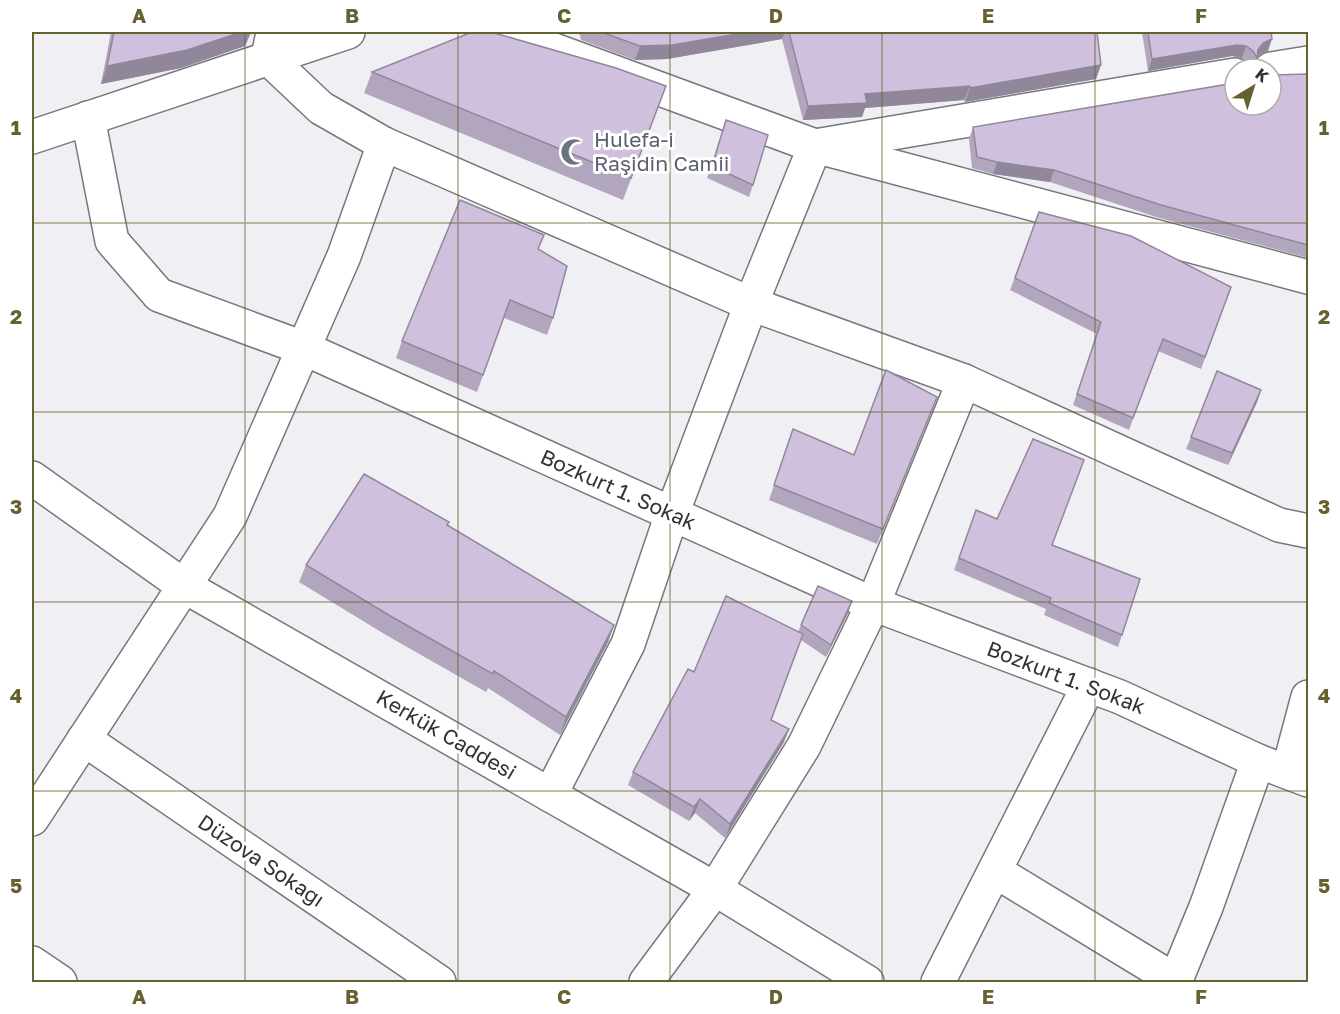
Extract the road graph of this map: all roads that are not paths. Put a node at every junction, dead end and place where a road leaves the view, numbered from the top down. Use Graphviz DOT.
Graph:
graph roads {
  1 [pos="348,32"];
  2 [pos="505,32"];
  3 [pos="271,45"];
  4 [pos="1308,63"];
  5 [pos="1283,67"];
  6 [pos="1223,77"];
  7 [pos="88,118"];
  8 [pos="32,137"];
  9 [pos="384,144"];
  10 [pos="815,146"];
  11 [pos="1308,277"];
  12 [pos="751,304"];
  13 [pos="303,348"];
  14 [pos="964,381"];
  15 [pos="32,478"];
  16 [pos="672,514"];
  17 [pos="1308,531"];
  18 [pos="184,586"];
  19 [pos="873,604"];
  20 [pos="1089,685"];
  21 [pos="1308,697"];
  22 [pos="84,739"];
  23 [pos="1285,771"];
  24 [pos="550,795"];
  25 [pos="32,819"];
  26 [pos="995,871"];
  27 [pos="715,890"];
  28 [pos="32,963"];
  29 [pos="60,982"];
  30 [pos="439,982"];
  31 [pos="646,982"];
  32 [pos="867,982"];
  33 [pos="938,982"];
  34 [pos="1176,982"];
  1 -- 3 [label="street"];
  2 -- 10 [label="street"];
  3 -- 7 [label="street"];
  3 -- 9 [label="street"];
  4 -- 5 [label="street"];
  6 -- 10 [label="street"];
  7 -- 8 [label="street"];
  7 -- 13 [label="street, Bozkurt 1. Sokak"];
  9 -- 12 [label="street"];
  9 -- 13 [label="street"];
  10 -- 11 [label="street"];
  10 -- 12 [label="street"];
  12 -- 14 [label="street"];
  12 -- 16 [label="street"];
  13 -- 16 [label="street, Bozkurt 1. Sokak"];
  13 -- 18 [label="street"];
  14 -- 17 [label="street"];
  14 -- 19 [label="street"];
  15 -- 18 [label="street, Kerkük Caddesi"];
  16 -- 19 [label="street, Bozkurt 1. Sokak"];
  16 -- 24 [label="street"];
  18 -- 22 [label="street"];
  18 -- 24 [label="street, Kerkük Caddesi"];
  19 -- 20 [label="street, Bozkurt 1. Sokak"];
  19 -- 27 [label="street"];
  20 -- 23 [label="street, Bozkurt 1. Sokak"];
  20 -- 26 [label="street"];
  21 -- 23 [label="street"];
  22 -- 25 [label="street"];
  22 -- 30 [label="street, Düzova Sokağı"];
  23 -- 34 [label="street"];
  24 -- 27 [label="street, Kerkük Caddesi"];
  26 -- 33 [label="street"];
  26 -- 34 [label="street"];
  27 -- 31 [label="street"];
  27 -- 32 [label="street, Kerkük Caddesi"];
  28 -- 29 [label="street"];
}
